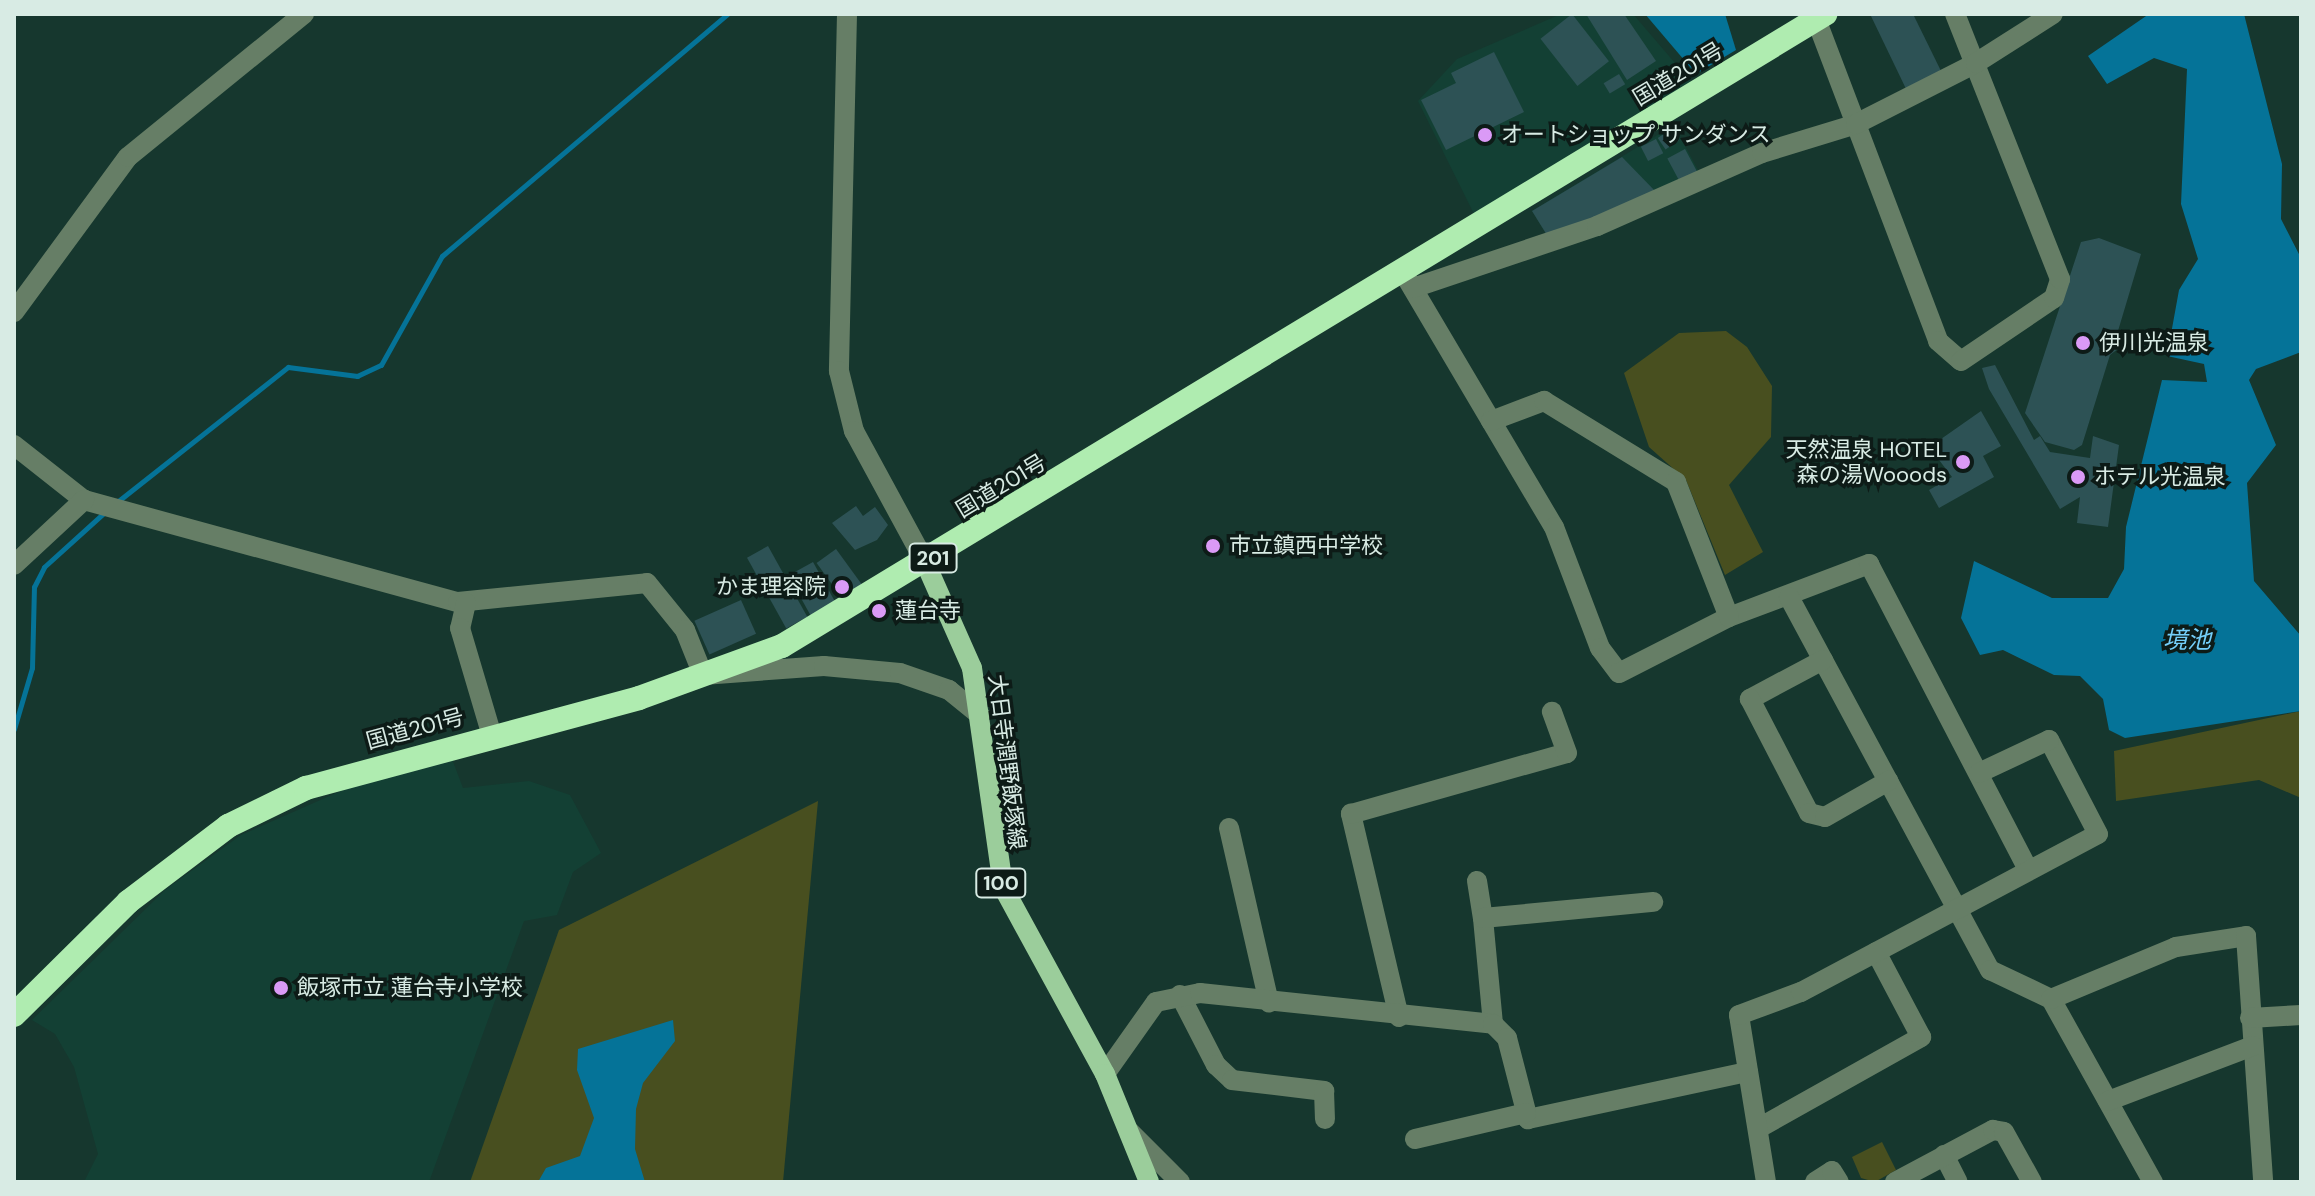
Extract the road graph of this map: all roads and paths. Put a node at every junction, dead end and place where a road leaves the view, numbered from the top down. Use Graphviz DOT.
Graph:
graph roads {
  1 [pos="304,14"];
  2 [pos="847,14"];
  3 [pos="1955,14"];
  4 [pos="2053,14"];
  5 [pos="1821,17"];
  6 [pos="1976,63"];
  7 [pos="1856,124"];
  8 [pos="1408,280"];
  9 [pos="14,312"];
  10 [pos="1491,421"];
  11 [pos="14,445"];
  12 [pos="84,500"];
  13 [pos="925,562"];
  14 [pos="14,565"];
  15 [pos="1789,597"];
  16 [pos="466,603"];
  17 [pos="1729,617"];
  18 [pos="1823,660"];
  19 [pos="703,675"];
  20 [pos="1552,712"];
  21 [pos="980,715"];
  22 [pos="492,736"];
  23 [pos="1979,773"];
  24 [pos="1888,781"];
  25 [pos="1229,828"];
  26 [pos="2028,870"];
  27 [pos="1477,881"];
  28 [pos="1653,902"];
  29 [pos="1957,909"];
  30 [pos="1483,918"];
  31 [pos="1876,952"];
  32 [pos="1180,995"];
  33 [pos="2051,999"];
  34 [pos="1269,1002"];
  35 [pos="14,1015"];
  36 [pos="2301,1015"];
  37 [pos="1399,1017"];
  38 [pos="2250,1018"];
  39 [pos="1493,1024"];
  40 [pos="2253,1046"];
  41 [pos="1748,1072"];
  42 [pos="1105,1074"];
  43 [pos="2108,1101"];
  44 [pos="1526,1113"];
  45 [pos="1325,1119"];
  46 [pos="1759,1128"];
  47 [pos="1130,1132"];
  48 [pos="1415,1139"];
  49 [pos="1944,1155"];
  50 [pos="1149,1182"];
  51 [pos="1180,1182"];
  52 [pos="1766,1182"];
  53 [pos="1815,1182"];
  54 [pos="1839,1182"];
  55 [pos="1895,1182"];
  56 [pos="1958,1182"];
  57 [pos="2032,1182"];
  58 [pos="2153,1182"];
  59 [pos="2263,1182"];
  1 -- 9 [label="street"];
  2 -- 13 [label="street"];
  3 -- 6 [label="street"];
  4 -- 6 [label="street"];
  5 -- 7 [label="street"];
  5 -- 8 [label="highway, 国道201号 / 201"];
  6 -- 7 [label="street"];
  6 -- 7 [label="street"];
  7 -- 8 [label="street"];
  8 -- 10 [label="street"];
  8 -- 13 [label="highway, 国道201号 / 201"];
  10 -- 17 [label="street"];
  10 -- 17 [label="street"];
  11 -- 12 [label="street"];
  12 -- 14 [label="street"];
  12 -- 16 [label="street"];
  13 -- 19 [label="highway, 国道201号 / 201"];
  13 -- 21 [label="main road, 大日寺潤野飯塚線 / 100"];
  15 -- 17 [label="street"];
  15 -- 18 [label="street"];
  15 -- 23 [label="street"];
  16 -- 19 [label="street"];
  16 -- 22 [label="street"];
  18 -- 24 [label="street"];
  18 -- 24 [label="street"];
  19 -- 21 [label="street"];
  19 -- 22 [label="highway, 国道201号 / 201"];
  20 -- 37 [label="street"];
  21 -- 42 [label="main road, 大日寺潤野飯塚線 / 100"];
  22 -- 35 [label="highway, 国道201号 / 201"];
  23 -- 26 [label="street"];
  23 -- 26 [label="street"];
  24 -- 29 [label="street"];
  25 -- 34 [label="street"];
  26 -- 29 [label="street"];
  27 -- 30 [label="street"];
  28 -- 30 [label="street"];
  29 -- 31 [label="street"];
  29 -- 33 [label="street"];
  30 -- 39 [label="street"];
  31 -- 41 [label="street"];
  31 -- 46 [label="street"];
  32 -- 34 [label="street"];
  32 -- 42 [label="street"];
  32 -- 45 [label="street"];
  33 -- 38 [label="street"];
  33 -- 43 [label="street"];
  34 -- 37 [label="street"];
  36 -- 38 [label="street"];
  37 -- 39 [label="street"];
  38 -- 40 [label="street"];
  39 -- 44 [label="street"];
  40 -- 43 [label="street"];
  40 -- 59 [label="street"];
  41 -- 44 [label="street"];
  41 -- 46 [label="street"];
  42 -- 47 [label="main road, 大日寺潤野飯塚線 / 100"];
  43 -- 58 [label="street"];
  44 -- 48 [label="street"];
  46 -- 52 [label="street"];
  47 -- 50 [label="main road, 大日寺潤野飯塚線 / 100"];
  47 -- 51 [label="street"];
  49 -- 55 [label="street"];
  49 -- 56 [label="street"];
  49 -- 57 [label="street"];
  53 -- 54 [label="street"];
}
